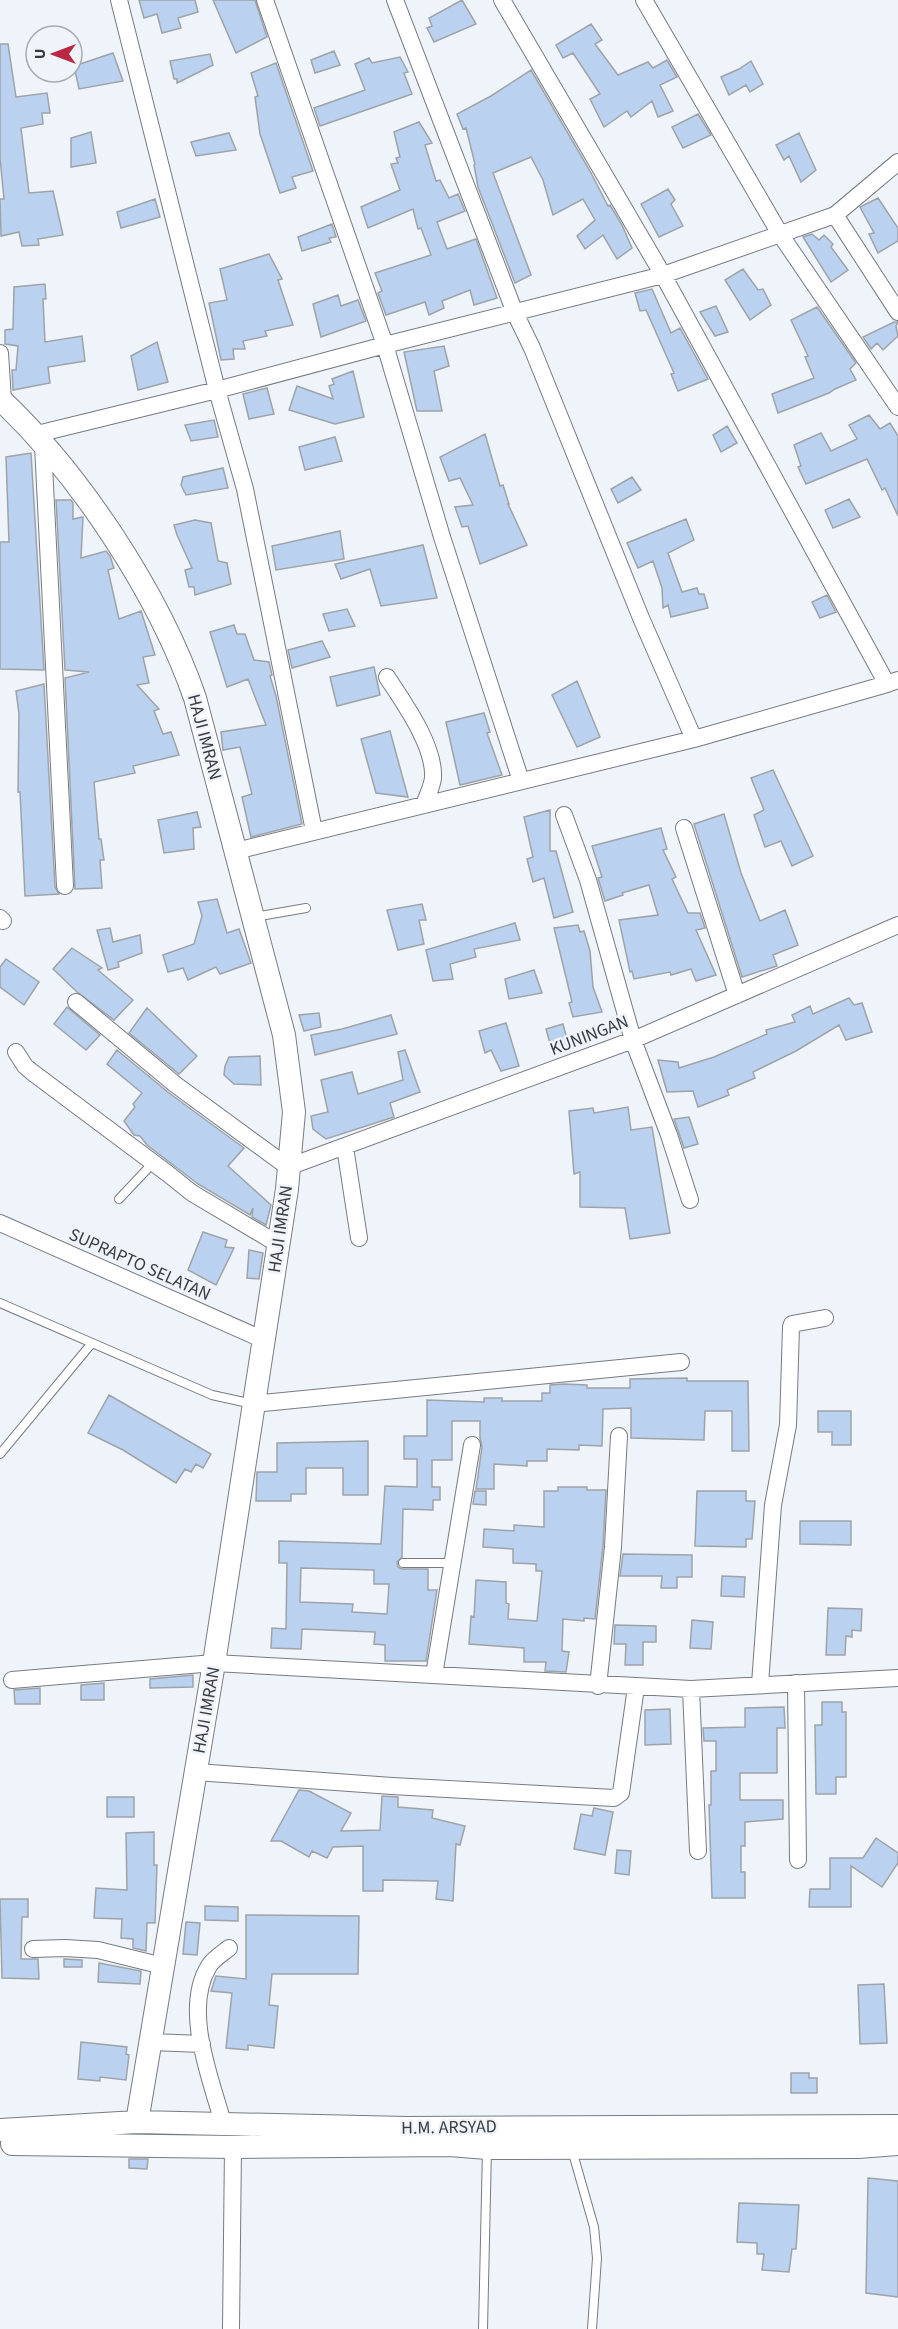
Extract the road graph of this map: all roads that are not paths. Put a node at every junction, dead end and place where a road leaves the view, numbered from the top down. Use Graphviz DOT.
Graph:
graph roads {
  1 [pos="119,0"];
  2 [pos="265,0"];
  3 [pos="395,0"];
  4 [pos="502,0"];
  5 [pos="644,0"];
  6 [pos="898,162"];
  7 [pos="835,215"];
  8 [pos="780,234"];
  9 [pos="663,275"];
  10 [pos="898,312"];
  11 [pos="515,313"];
  12 [pos="385,345"];
  13 [pos="0,353"];
  14 [pos="217,390"];
  15 [pos="1,400"];
  16 [pos="898,407"];
  17 [pos="38,440"];
  18 [pos="387,676"];
  19 [pos="893,682"];
  20 [pos="694,739"];
  21 [pos="521,782"];
  22 [pos="424,805"];
  23 [pos="564,815"];
  24 [pos="684,828"];
  25 [pos="314,831"];
  26 [pos="236,851"];
  27 [pos="65,886"];
  28 [pos="306,908"];
  29 [pos="253,918"];
  30 [pos="898,925"];
  31 [pos="736,995"];
  32 [pos="76,1002"];
  33 [pos="633,1040"];
  34 [pos="16,1052"];
  35 [pos="345,1147"];
  36 [pos="153,1163"];
  37 [pos="288,1167"];
  38 [pos="119,1199"];
  39 [pos="690,1200"];
  40 [pos="0,1223"];
  41 [pos="359,1238"];
  42 [pos="278,1244"];
  43 [pos="0,1303"];
  44 [pos="825,1318"];
  45 [pos="264,1340"];
  46 [pos="92,1343"];
  47 [pos="681,1362"];
  48 [pos="253,1404"];
  49 [pos="619,1436"];
  50 [pos="472,1445"];
  51 [pos="0,1452"];
  52 [pos="403,1563"];
  53 [pos="452,1563"];
  54 [pos="214,1663"];
  55 [pos="434,1676"];
  56 [pos="898,1678"];
  57 [pos="12,1680"];
  58 [pos="796,1683"];
  59 [pos="760,1684"];
  60 [pos="598,1686"];
  61 [pos="636,1687"];
  62 [pos="691,1689"];
  63 [pos="196,1772"];
  64 [pos="698,1851"];
  65 [pos="798,1860"];
  66 [pos="229,1948"];
  67 [pos="33,1949"];
  68 [pos="163,1966"];
  69 [pos="151,2042"];
  70 [pos="202,2044"];
  71 [pos="137,2122"];
  72 [pos="224,2123"];
  73 [pos="898,2126"];
  74 [pos="0,2130"];
  75 [pos="407,2137"];
  76 [pos="0,2144"];
  77 [pos="898,2144"];
  78 [pos="571,2146"];
  79 [pos="233,2147"];
  80 [pos="487,2148"];
  81 [pos="231,2329"];
  82 [pos="483,2329"];
  83 [pos="592,2329"];
  1 -- 14 [label="street"];
  2 -- 12 [label="street"];
  3 -- 11 [label="street"];
  4 -- 9 [label="street"];
  5 -- 8 [label="street"];
  6 -- 7 [label="street"];
  7 -- 8 [label="street"];
  7 -- 10 [label="street"];
  8 -- 9 [label="street"];
  8 -- 16 [label="street"];
  9 -- 11 [label="street"];
  9 -- 19 [label="street"];
  11 -- 12 [label="street"];
  11 -- 20 [label="street"];
  12 -- 14 [label="street"];
  12 -- 21 [label="street"];
  13 -- 15 [label="street"];
  14 -- 17 [label="street"];
  14 -- 25 [label="street"];
  15 -- 17 [label="street, HAJI IMRAN"];
  17 -- 26 [label="street, HAJI IMRAN"];
  17 -- 27 [label="street"];
  18 -- 22 [label="street"];
  19 -- 20 [label="street"];
  20 -- 21 [label="street"];
  21 -- 22 [label="street"];
  22 -- 25 [label="street"];
  23 -- 33 [label="street"];
  24 -- 31 [label="street"];
  25 -- 26 [label="street"];
  26 -- 29 [label="street, HAJI IMRAN"];
  28 -- 29 [label="lane"];
  29 -- 37 [label="street, HAJI IMRAN"];
  30 -- 31 [label="street, KUNINGAN"];
  31 -- 33 [label="street, KUNINGAN"];
  32 -- 37 [label="street"];
  33 -- 35 [label="street, KUNINGAN"];
  33 -- 39 [label="street"];
  34 -- 36 [label="street"];
  35 -- 37 [label="street, KUNINGAN"];
  35 -- 41 [label="street"];
  36 -- 38 [label="lane"];
  36 -- 42 [label="street"];
  37 -- 42 [label="street, HAJI IMRAN"];
  40 -- 45 [label="street, SUPRAPTO SELATAN"];
  42 -- 45 [label="street, HAJI IMRAN"];
  43 -- 46 [label="lane"];
  44 -- 59 [label="street"];
  45 -- 48 [label="street, HAJI IMRAN"];
  46 -- 48 [label="lane"];
  46 -- 51 [label="lane"];
  47 -- 48 [label="street"];
  48 -- 54 [label="street, HAJI IMRAN"];
  49 -- 60 [label="street"];
  50 -- 53 [label="street"];
  52 -- 53 [label="lane"];
  53 -- 55 [label="street"];
  54 -- 55 [label="street"];
  54 -- 57 [label="street"];
  54 -- 63 [label="street, HAJI IMRAN"];
  55 -- 60 [label="street"];
  56 -- 58 [label="street"];
  58 -- 59 [label="street"];
  58 -- 65 [label="street"];
  59 -- 62 [label="street"];
  60 -- 61 [label="street"];
  61 -- 62 [label="street"];
  61 -- 63 [label="street"];
  62 -- 64 [label="street"];
  63 -- 68 [label="street, HAJI IMRAN"];
  66 -- 70 [label="street"];
  67 -- 68 [label="street"];
  68 -- 69 [label="street, HAJI IMRAN"];
  69 -- 70 [label="street"];
  69 -- 71 [label="street, HAJI IMRAN"];
  70 -- 72 [label="street"];
  71 -- 72 [label="street, H.M. ARSYAD"];
  71 -- 74 [label="street, H.M. ARSYAD"];
  72 -- 75 [label="street, H.M. ARSYAD"];
  73 -- 75 [label="street, H.M. ARSYAD"];
  75 -- 79 [label="street, H.M. ARSYAD"];
  75 -- 80 [label="street, H.M. ARSYAD"];
  76 -- 79 [label="street, H.M. ARSYAD"];
  77 -- 78 [label="street, H.M. ARSYAD"];
  78 -- 80 [label="street, H.M. ARSYAD"];
  78 -- 83 [label="lane"];
  79 -- 81 [label="street"];
  80 -- 82 [label="lane"];
}
